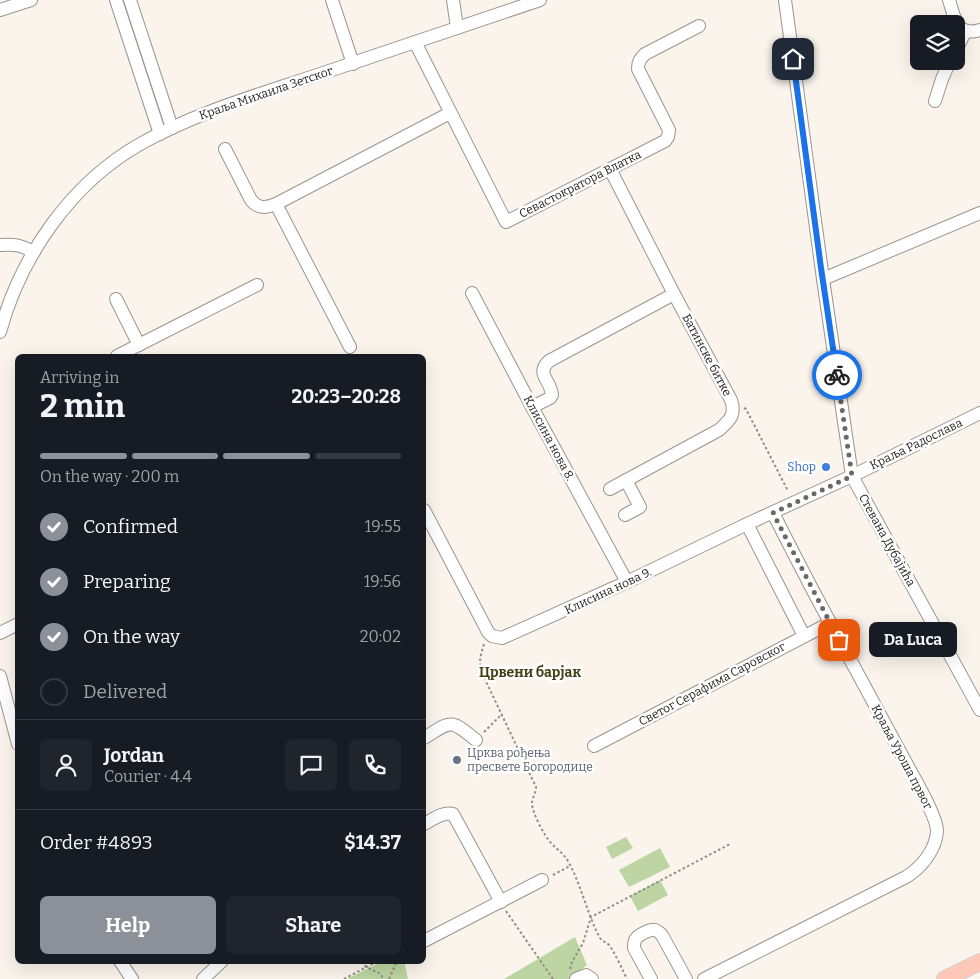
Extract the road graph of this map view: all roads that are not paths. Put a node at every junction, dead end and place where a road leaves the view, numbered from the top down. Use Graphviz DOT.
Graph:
graph roads {
  1 [pos="31,0"];
  2 [pos="116,0"];
  3 [pos="130,0"];
  4 [pos="332,0"];
  5 [pos="453,0"];
  6 [pos="540,0"];
  7 [pos="785,0"];
  8 [pos="949,0"];
  9 [pos="0,10"];
  10 [pos="954,15"];
  11 [pos="699,26"];
  12 [pos="457,28"];
  13 [pos="980,30"];
  14 [pos="965,32"];
  15 [pos="415,42"];
  16 [pos="353,64"];
  17 [pos="946,70"];
  18 [pos="935,101"];
  19 [pos="450,112"];
  20 [pos="172,128"];
  21 [pos="160,134"];
  22 [pos="225,149"];
  23 [pos="610,169"];
  24 [pos="276,204"];
  25 [pos="980,213"];
  26 [pos="0,245"];
  27 [pos="34,252"];
  28 [pos="823,279"];
  29 [pos="257,285"];
  30 [pos="472,293"];
  31 [pos="674,294"];
  32 [pos="116,299"];
  33 [pos="0,332"];
  34 [pos="139,345"];
  35 [pos="350,347"];
  36 [pos="121,354"];
  37 [pos="532,407"];
  38 [pos="980,413"];
  39 [pos="852,476"];
  40 [pos="626,480"];
  41 [pos="610,489"];
  42 [pos="773,513"];
  43 [pos="426,514"];
  44 [pos="625,515"];
  45 [pos="748,524"];
  46 [pos="627,582"];
  47 [pos="830,623"];
  48 [pos="15,626"];
  49 [pos="0,633"];
  50 [pos="804,636"];
  51 [pos="0,676"];
  52 [pos="980,710"];
  53 [pos="15,733"];
  54 [pos="426,737"];
  55 [pos="476,740"];
  56 [pos="594,746"];
  57 [pos="426,823"];
  58 [pos="542,880"];
  59 [pos="501,902"];
  60 [pos="426,940"];
  61 [pos="122,964"];
  62 [pos="219,964"];
  63 [pos="979,965"];
  64 [pos="574,976"];
  65 [pos="132,979"];
  66 [pos="203,979"];
  67 [pos="592,979"];
  68 [pos="651,979"];
  69 [pos="686,979"];
  70 [pos="704,979"];
  71 [pos="945,979"];
  1 -- 9 [label="street"];
  2 -- 21 [label="street"];
  3 -- 20 [label="street"];
  4 -- 16 [label="street"];
  5 -- 12 [label="street"];
  6 -- 12 [label="street, Краља Михаила Зетског"];
  7 -- 28 [label="street, Стевана Дубајића"];
  8 -- 10 [label="street"];
  11 -- 23 [label="street, Севастократора Влатка"];
  12 -- 15 [label="street, Краља Михаила Зетског"];
  13 -- 14 [label="street"];
  15 -- 16 [label="street, Краља Михаила Зетског"];
  15 -- 19 [label="street, Севастократора Влатка"];
  16 -- 20 [label="street, Краља Михаила Зетског"];
  17 -- 18 [label="street"];
  19 -- 23 [label="street, Севастократора Влатка"];
  19 -- 24 [label="street"];
  20 -- 21 [label="street, Краља Михаила Зетског"];
  21 -- 27 [label="street, Краља Михаила Зетског"];
  22 -- 24 [label="street"];
  23 -- 31 [label="street, Батинске битке"];
  24 -- 35 [label="street"];
  25 -- 28 [label="street"];
  26 -- 27 [label="street"];
  27 -- 33 [label="street, Краља Михаила Зетског"];
  28 -- 39 [label="street, Стевана Дубајића"];
  29 -- 34 [label="street"];
  30 -- 37 [label="street, Клисина нова 8."];
  31 -- 37 [label="street"];
  31 -- 40 [label="street, Батинске битке"];
  32 -- 34 [label="street"];
  34 -- 36 [label="street"];
  37 -- 46 [label="street, Клисина нова 8."];
  38 -- 39 [label="street, Краља Радослава"];
  39 -- 42 [label="street, Клисина нова 9."];
  39 -- 52 [label="street, Стевана Дубајића"];
  40 -- 41 [label="street, Батинске битке"];
  40 -- 44 [label="street"];
  42 -- 45 [label="street, Клисина нова 9."];
  42 -- 47 [label="street, Краља Уроша првог"];
  43 -- 46 [label="street, Клисина нова 9."];
  45 -- 46 [label="street, Клисина нова 9."];
  45 -- 50 [label="street"];
  47 -- 50 [label="street, Светог Серафима Саровског"];
  47 -- 70 [label="street, Краља Уроша првог"];
  48 -- 49 [label="street"];
  50 -- 56 [label="street, Светог Серафима Саровског"];
  51 -- 53 [label="street"];
  54 -- 55 [label="street"];
  57 -- 59 [label="street"];
  58 -- 59 [label="street"];
  59 -- 60 [label="street"];
  61 -- 65 [label="street"];
  62 -- 66 [label="street"];
  63 -- 71 [label="main road"];
  64 -- 67 [label="street"];
  68 -- 69 [label="street"];
}
